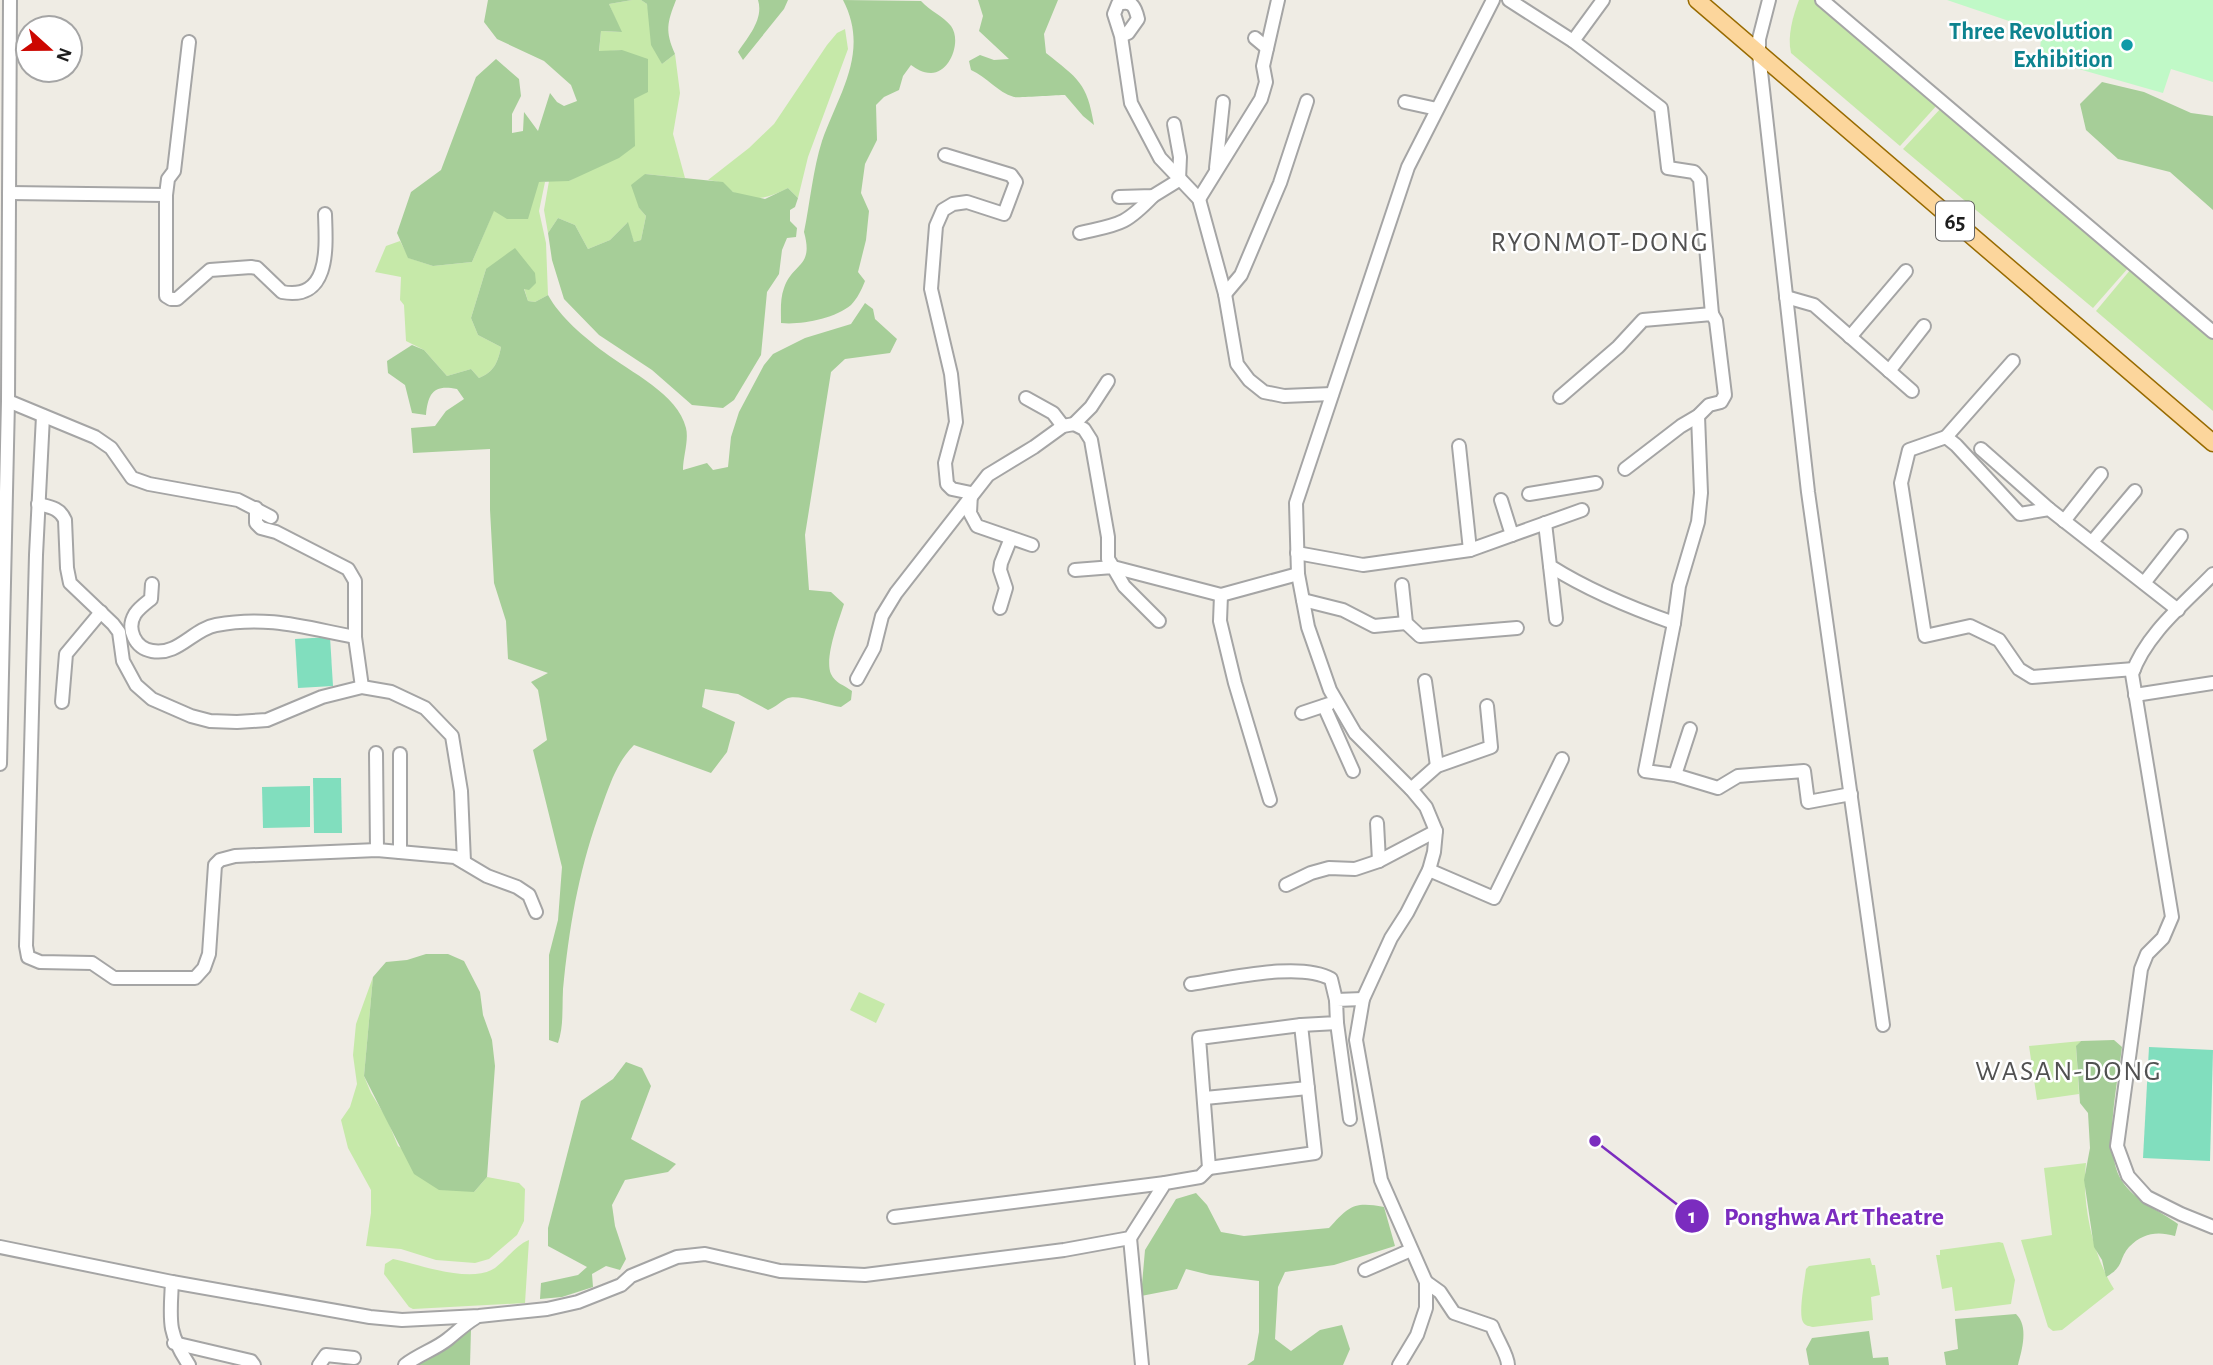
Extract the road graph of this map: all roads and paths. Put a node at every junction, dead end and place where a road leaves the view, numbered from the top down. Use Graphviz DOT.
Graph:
graph roads {
  1 [pos="10,0"];
  2 [pos="1278,0"];
  3 [pos="1493,0"];
  4 [pos="1509,0"];
  5 [pos="1603,0"];
  6 [pos="1697,0"];
  7 [pos="1769,0"];
  8 [pos="1822,0"];
  9 [pos="1121,36"];
  10 [pos="1255,38"];
  11 [pos="1573,40"];
  12 [pos="189,42"];
  13 [pos="1267,48"];
  14 [pos="1759,54"];
  15 [pos="1307,101"];
  16 [pos="1223,102"];
  17 [pos="1405,102"];
  18 [pos="1437,109"];
  19 [pos="1174,124"];
  20 [pos="945,155"];
  21 [pos="1215,172"];
  22 [pos="1179,180"];
  23 [pos="9,192"];
  24 [pos="166,195"];
  25 [pos="1153,196"];
  26 [pos="1119,197"];
  27 [pos="1199,199"];
  28 [pos="325,214"];
  29 [pos="1080,233"];
  30 [pos="1906,271"];
  31 [pos="1226,294"];
  32 [pos="1786,297"];
  33 [pos="1712,314"];
  34 [pos="1924,327"];
  35 [pos="2213,332"];
  36 [pos="1850,337"];
  37 [pos="2013,361"];
  38 [pos="1889,371"];
  39 [pos="1108,382"];
  40 [pos="1912,391"];
  41 [pos="1332,394"];
  42 [pos="1560,397"];
  43 [pos="1026,398"];
  44 [pos="8,401"];
  45 [pos="43,416"];
  46 [pos="1698,416"];
  47 [pos="1068,425"];
  48 [pos="1946,437"];
  49 [pos="2213,443"];
  50 [pos="1459,446"];
  51 [pos="1981,449"];
  52 [pos="1625,469"];
  53 [pos="2101,474"];
  54 [pos="1596,483"];
  55 [pos="1573,487"];
  56 [pos="2135,491"];
  57 [pos="971,493"];
  58 [pos="1530,494"];
  59 [pos="1501,499"];
  60 [pos="38,504"];
  61 [pos="256,508"];
  62 [pos="2049,509"];
  63 [pos="271,517"];
  64 [pos="2063,521"];
  65 [pos="1545,523"];
  66 [pos="1512,535"];
  67 [pos="2181,536"];
  68 [pos="1011,538"];
  69 [pos="2092,542"];
  70 [pos="1032,545"];
  71 [pos="1470,550"];
  72 [pos="1297,553"];
  73 [pos="1550,566"];
  74 [pos="1113,567"];
  75 [pos="1075,570"];
  76 [pos="1298,574"];
  77 [pos="2213,574"];
  78 [pos="2144,583"];
  79 [pos="152,584"];
  80 [pos="1402,585"];
  81 [pos="1221,595"];
  82 [pos="1303,600"];
  83 [pos="1000,608"];
  84 [pos="2178,610"];
  85 [pos="101,612"];
  86 [pos="1556,619"];
  87 [pos="1159,621"];
  88 [pos="1406,623"];
  89 [pos="1674,623"];
  90 [pos="1517,628"];
  91 [pos="355,637"];
  92 [pos="2134,669"];
  93 [pos="857,679"];
  94 [pos="1425,681"];
  95 [pos="2213,683"];
  96 [pos="362,687"];
  97 [pos="2135,695"];
  98 [pos="62,702"];
  99 [pos="1330,703"];
  100 [pos="1487,706"];
  101 [pos="1302,713"];
  102 [pos="1689,729"];
  103 [pos="376,753"];
  104 [pos="400,754"];
  105 [pos="1562,759"];
  106 [pos="0,764"];
  107 [pos="1437,766"];
  108 [pos="1353,771"];
  109 [pos="1675,775"];
  110 [pos="1411,789"];
  111 [pos="1852,794"];
  112 [pos="1270,800"];
  113 [pos="1377,823"];
  114 [pos="1436,831"];
  115 [pos="377,850"];
  116 [pos="400,852"];
  117 [pos="1379,861"];
  118 [pos="464,862"];
  119 [pos="1429,870"];
  120 [pos="1286,885"];
  121 [pos="536,912"];
  122 [pos="1191,984"];
  123 [pos="1363,999"];
  124 [pos="1336,1000"];
  125 [pos="1337,1023"];
  126 [pos="1301,1025"];
  127 [pos="1883,1026"];
  128 [pos="1308,1088"];
  129 [pos="1205,1098"];
  130 [pos="1350,1119"];
  131 [pos="1209,1168"];
  132 [pos="1165,1183"];
  133 [pos="894,1217"];
  134 [pos="2213,1227"];
  135 [pos="1130,1238"];
  136 [pos="0,1247"];
  137 [pos="1411,1250"];
  138 [pos="1366,1270"];
  139 [pos="172,1282"];
  140 [pos="1426,1282"];
  141 [pos="479,1316"];
  142 [pos="174,1343"];
  143 [pos="354,1358"];
  144 [pos="189,1365"];
  145 [pos="254,1365"];
  146 [pos="319,1365"];
  147 [pos="405,1365"];
  148 [pos="1142,1365"];
  149 [pos="1399,1365"];
  150 [pos="1508,1365"];
  1 -- 23 [label="street"];
  2 -- 13 [label="street"];
  3 -- 18 [label="street"];
  4 -- 11 [label="street"];
  5 -- 11 [label="street"];
  6 -- 14 [label="main road, 65"];
  7 -- 14 [label="street"];
  8 -- 35 [label="street"];
  9 -- 22 [label="street"];
  10 -- 13 [label="street"];
  11 -- 33 [label="street"];
  12 -- 24 [label="street"];
  13 -- 21 [label="street"];
  14 -- 32 [label="street"];
  14 -- 49 [label="main road, 65"];
  15 -- 31 [label="street"];
  16 -- 21 [label="street"];
  17 -- 18 [label="street"];
  18 -- 41 [label="street"];
  19 -- 22 [label="street"];
  20 -- 57 [label="street"];
  21 -- 27 [label="street"];
  22 -- 25 [label="street"];
  22 -- 27 [label="street"];
  23 -- 24 [label="street"];
  23 -- 44 [label="street"];
  24 -- 28 [label="street"];
  25 -- 26 [label="street"];
  25 -- 29 [label="street"];
  27 -- 31 [label="street"];
  30 -- 36 [label="street"];
  31 -- 41 [label="street"];
  32 -- 36 [label="street"];
  32 -- 111 [label="street"];
  33 -- 42 [label="street"];
  33 -- 46 [label="street"];
  34 -- 38 [label="street"];
  36 -- 38 [label="street"];
  37 -- 48 [label="street"];
  38 -- 40 [label="street"];
  39 -- 47 [label="street"];
  41 -- 72 [label="street"];
  43 -- 47 [label="street"];
  44 -- 45 [label="street"];
  44 -- 106 [label="street"];
  45 -- 60 [label="street"];
  45 -- 61 [label="street"];
  46 -- 52 [label="street"];
  46 -- 89 [label="street"];
  47 -- 57 [label="street"];
  47 -- 74 [label="street"];
  48 -- 62 [label="street"];
  48 -- 92 [label="street"];
  50 -- 71 [label="street"];
  51 -- 62 [label="street"];
  53 -- 64 [label="street"];
  54 -- 55 [label="street"];
  55 -- 58 [label="street"];
  55 -- 65 [label="street"];
  56 -- 69 [label="street"];
  57 -- 68 [label="street"];
  57 -- 93 [label="street"];
  59 -- 66 [label="street"];
  60 -- 85 [label="street"];
  60 -- 115 [label="street"];
  61 -- 63 [label="street"];
  61 -- 91 [label="street"];
  62 -- 64 [label="street"];
  64 -- 69 [label="street"];
  65 -- 66 [label="street"];
  65 -- 73 [label="street"];
  66 -- 71 [label="street"];
  67 -- 78 [label="street"];
  68 -- 70 [label="street"];
  68 -- 83 [label="street"];
  69 -- 78 [label="street"];
  71 -- 72 [label="street"];
  72 -- 76 [label="street"];
  73 -- 86 [label="street"];
  73 -- 89 [label="street"];
  74 -- 75 [label="street"];
  74 -- 81 [label="street"];
  74 -- 87 [label="street"];
  76 -- 81 [label="street"];
  76 -- 82 [label="street"];
  77 -- 84 [label="street"];
  78 -- 84 [label="street"];
  79 -- 91 [label="street"];
  80 -- 88 [label="street"];
  81 -- 112 [label="street"];
  82 -- 88 [label="street"];
  82 -- 99 [label="street"];
  84 -- 92 [label="street"];
  85 -- 96 [label="street"];
  85 -- 98 [label="street"];
  88 -- 90 [label="street"];
  89 -- 109 [label="street"];
  91 -- 96 [label="street"];
  92 -- 97 [label="street"];
  94 -- 107 [label="street"];
  95 -- 97 [label="street"];
  96 -- 118 [label="street"];
  97 -- 134 [label="street"];
  99 -- 101 [label="street"];
  99 -- 108 [label="street"];
  99 -- 110 [label="street"];
  100 -- 107 [label="street"];
  102 -- 109 [label="street"];
  103 -- 115 [label="street"];
  104 -- 116 [label="street"];
  105 -- 119 [label="street"];
  107 -- 110 [label="street"];
  109 -- 111 [label="street"];
  110 -- 114 [label="street"];
  111 -- 127 [label="street"];
  113 -- 117 [label="street"];
  114 -- 117 [label="street"];
  114 -- 119 [label="street"];
  115 -- 116 [label="street"];
  116 -- 118 [label="street"];
  117 -- 120 [label="street"];
  118 -- 121 [label="street"];
  119 -- 123 [label="street"];
  122 -- 124 [label="street"];
  123 -- 124 [label="street"];
  123 -- 137 [label="street"];
  124 -- 125 [label="street"];
  125 -- 126 [label="street"];
  125 -- 130 [label="street"];
  126 -- 128 [label="street"];
  126 -- 129 [label="street"];
  128 -- 129 [label="street"];
  128 -- 131 [label="street"];
  129 -- 131 [label="street"];
  131 -- 132 [label="street"];
  132 -- 133 [label="street"];
  132 -- 135 [label="street"];
  135 -- 141 [label="street"];
  135 -- 148 [label="street"];
  136 -- 139 [label="street"];
  137 -- 138 [label="street"];
  137 -- 140 [label="street"];
  139 -- 141 [label="street"];
  139 -- 142 [label="street"];
  140 -- 149 [label="street"];
  140 -- 150 [label="street"];
  141 -- 147 [label="street"];
  142 -- 144 [label="street"];
  142 -- 145 [label="street"];
  143 -- 146 [label="street"];
}
